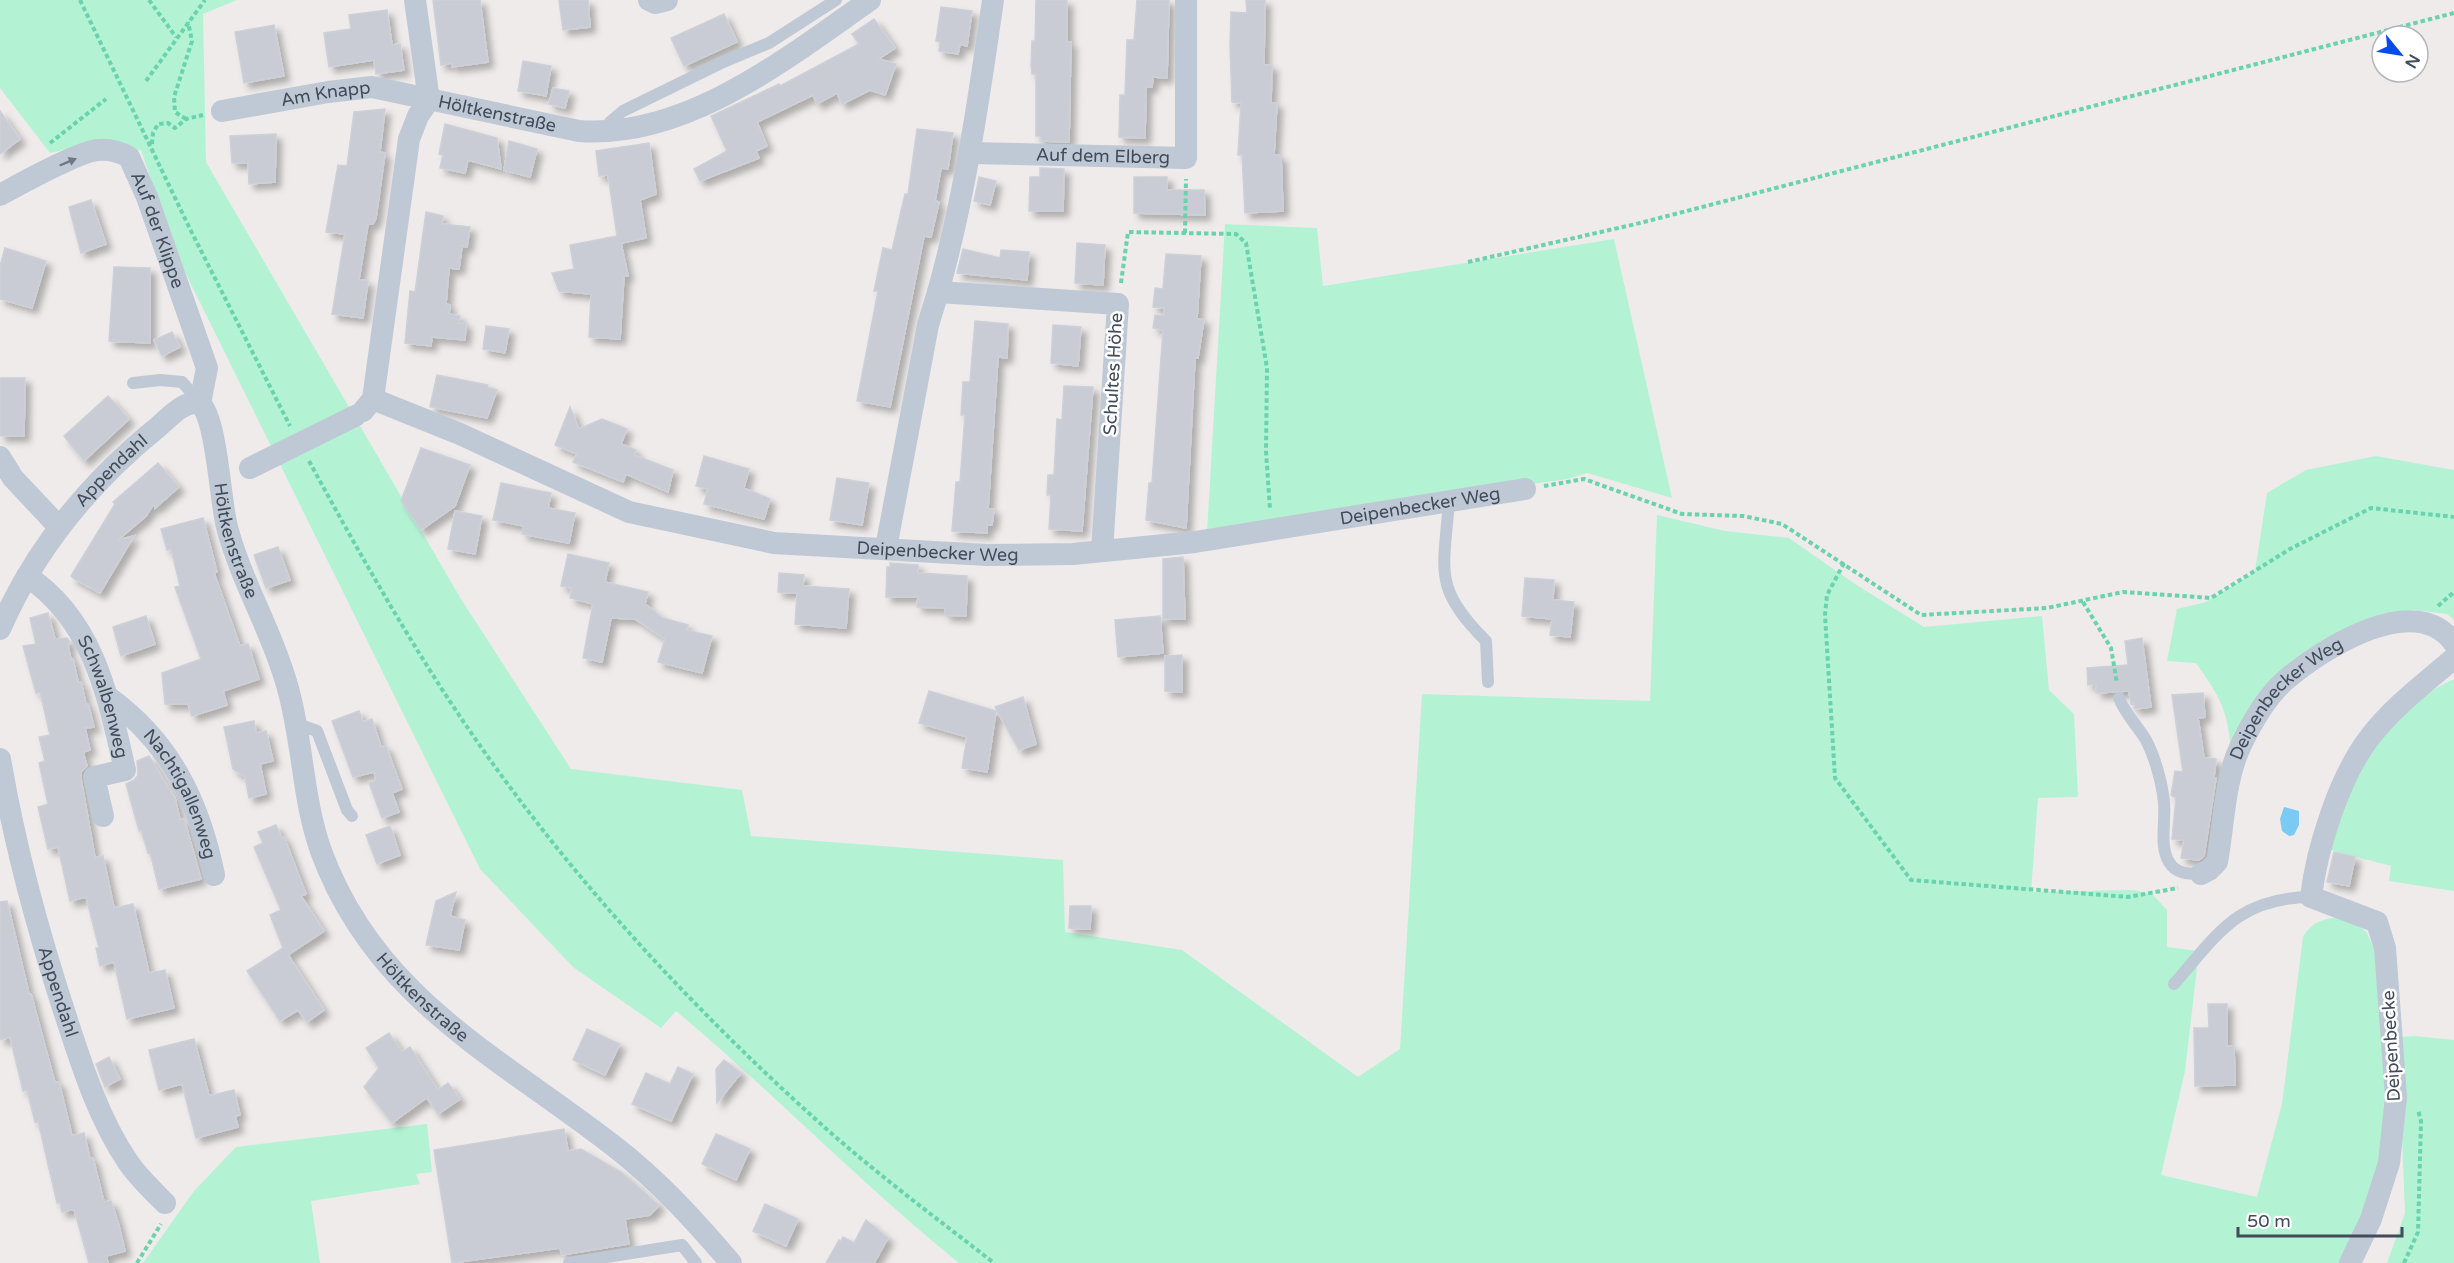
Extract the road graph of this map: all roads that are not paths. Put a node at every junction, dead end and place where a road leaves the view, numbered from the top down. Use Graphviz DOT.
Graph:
graph roads {
  1 [pos="415,0"];
  2 [pos="649,0"];
  3 [pos="667,0"];
  4 [pos="836,0"];
  5 [pos="870,0"];
  6 [pos="993,0"];
  7 [pos="1186,0"];
  8 [pos="429,100"];
  9 [pos="222,111"];
  10 [pos="607,132"];
  11 [pos="971,153"];
  12 [pos="0,195"];
  13 [pos="939,292"];
  14 [pos="133,383"];
  15 [pos="374,399"];
  16 [pos="200,403"];
  17 [pos="0,457"];
  18 [pos="221,482"];
  19 [pos="1525,489"];
  20 [pos="1449,501"];
  21 [pos="59,527"];
  22 [pos="886,548"];
  23 [pos="1102,551"];
  24 [pos="27,576"];
  25 [pos="0,629"];
  26 [pos="2454,643"];
  27 [pos="2454,658"];
  28 [pos="1488,682"];
  29 [pos="108,698"];
  30 [pos="2119,698"];
  31 [pos="295,723"];
  32 [pos="0,759"];
  33 [pos="103,816"];
  34 [pos="352,816"];
  35 [pos="2196,874"];
  36 [pos="214,875"];
  37 [pos="2315,898"];
  38 [pos="2174,984"];
  39 [pos="165,1203"];
  40 [pos="569,1263"];
  41 [pos="696,1263"];
  42 [pos="731,1263"];
  43 [pos="2350,1263"];
  1 -- 8 [label="street"];
  2 -- 3 [label="street"];
  4 -- 10 [label="lane"];
  5 -- 10 [label="street, Höltkenstraße"];
  6 -- 11 [label="street"];
  7 -- 11 [label="street, Auf dem Elberg"];
  8 -- 9 [label="street, Am Knapp"];
  8 -- 10 [label="street, Höltkenstraße"];
  8 -- 15 [label="street, Höltkenstraße"];
  11 -- 13 [label="street"];
  12 -- 16 [label="street, Auf der Klippe, one-way"];
  13 -- 22 [label="street"];
  13 -- 23 [label="street, Schultes Höhe"];
  14 -- 16 [label="lane"];
  15 -- 18 [label="street, Höltkenstraße, bridge"];
  15 -- 22 [label="street, Deipenbecker Weg"];
  16 -- 18 [label="street"];
  16 -- 21 [label="street, Appendahl"];
  17 -- 21 [label="street"];
  18 -- 31 [label="street, Höltkenstraße"];
  19 -- 20 [label="street, Deipenbecker Weg"];
  20 -- 23 [label="street, Deipenbecker Weg"];
  20 -- 28 [label="lane"];
  21 -- 24 [label="street, Appendahl"];
  22 -- 23 [label="street, Deipenbecker Weg"];
  24 -- 25 [label="street, Appendahl"];
  24 -- 29 [label="street, Schwalbenweg"];
  26 -- 35 [label="street, Deipenbecker Weg"];
  27 -- 37 [label="street"];
  29 -- 33 [label="street, Schwalbenweg"];
  29 -- 36 [label="street, Nachtigallenweg"];
  30 -- 35 [label="lane"];
  31 -- 34 [label="lane"];
  31 -- 42 [label="street, Höltkenstraße"];
  32 -- 39 [label="street, Appendahl"];
  37 -- 38 [label="lane"];
  37 -- 43 [label="street, Deipenbecke"];
  40 -- 41 [label="lane"];
}
